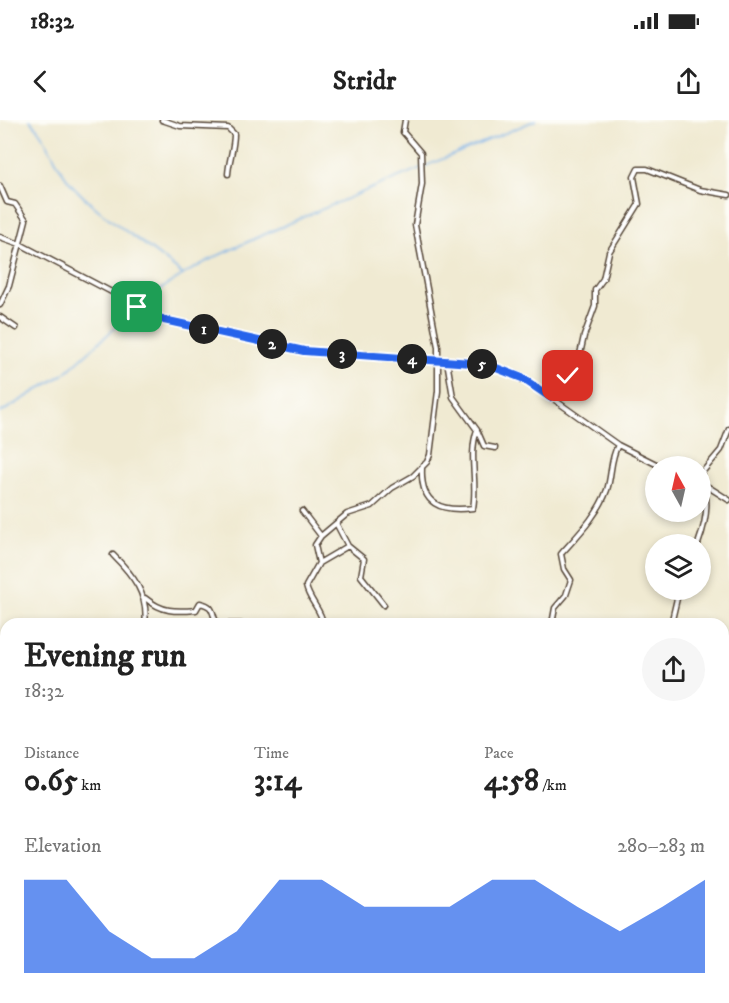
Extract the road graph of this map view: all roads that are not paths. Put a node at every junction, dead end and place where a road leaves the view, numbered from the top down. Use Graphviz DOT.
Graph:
graph roads {
  1 [pos="162,120"];
  2 [pos="405,120"];
  3 [pos="228,174"];
  4 [pos="0,186"];
  5 [pos="729,195"];
  6 [pos="0,237"];
  7 [pos="20,244"];
  8 [pos="0,305"];
  9 [pos="0,316"];
  10 [pos="16,328"];
  11 [pos="437,361"];
  12 [pos="447,362"];
  13 [pos="550,397"];
  14 [pos="729,429"];
  15 [pos="477,430"];
  16 [pos="618,445"];
  17 [pos="495,448"];
  18 [pos="645,458"];
  19 [pos="711,462"];
  20 [pos="422,468"];
  21 [pos="711,488"];
  22 [pos="729,500"];
  23 [pos="302,511"];
  24 [pos="337,525"];
  25 [pos="321,536"];
  26 [pos="348,546"];
  27 [pos="113,555"];
  28 [pos="319,563"];
  29 [pos="146,598"];
  30 [pos="677,600"];
  31 [pos="384,605"];
  32 [pos="145,618"];
  33 [pos="217,618"];
  34 [pos="322,618"];
  35 [pos="553,618"];
  36 [pos="672,618"];
  1 -- 3 [label="street"];
  2 -- 11 [label="street"];
  4 -- 7 [label="street"];
  5 -- 13 [label="street"];
  6 -- 7 [label="street"];
  7 -- 8 [label="street"];
  7 -- 11 [label="street"];
  9 -- 10 [label="street"];
  11 -- 12 [label="street"];
  11 -- 20 [label="street"];
  12 -- 13 [label="street"];
  12 -- 15 [label="street"];
  13 -- 16 [label="street"];
  14 -- 19 [label="street"];
  15 -- 17 [label="street"];
  15 -- 20 [label="street"];
  16 -- 18 [label="street"];
  16 -- 35 [label="street"];
  20 -- 24 [label="street"];
  21 -- 22 [label="street"];
  23 -- 25 [label="street"];
  24 -- 25 [label="street"];
  24 -- 26 [label="street"];
  25 -- 28 [label="street"];
  26 -- 28 [label="street"];
  26 -- 31 [label="street"];
  27 -- 29 [label="street"];
  28 -- 34 [label="street"];
  29 -- 32 [label="street"];
  29 -- 33 [label="street"];
  30 -- 36 [label="street"];
}
